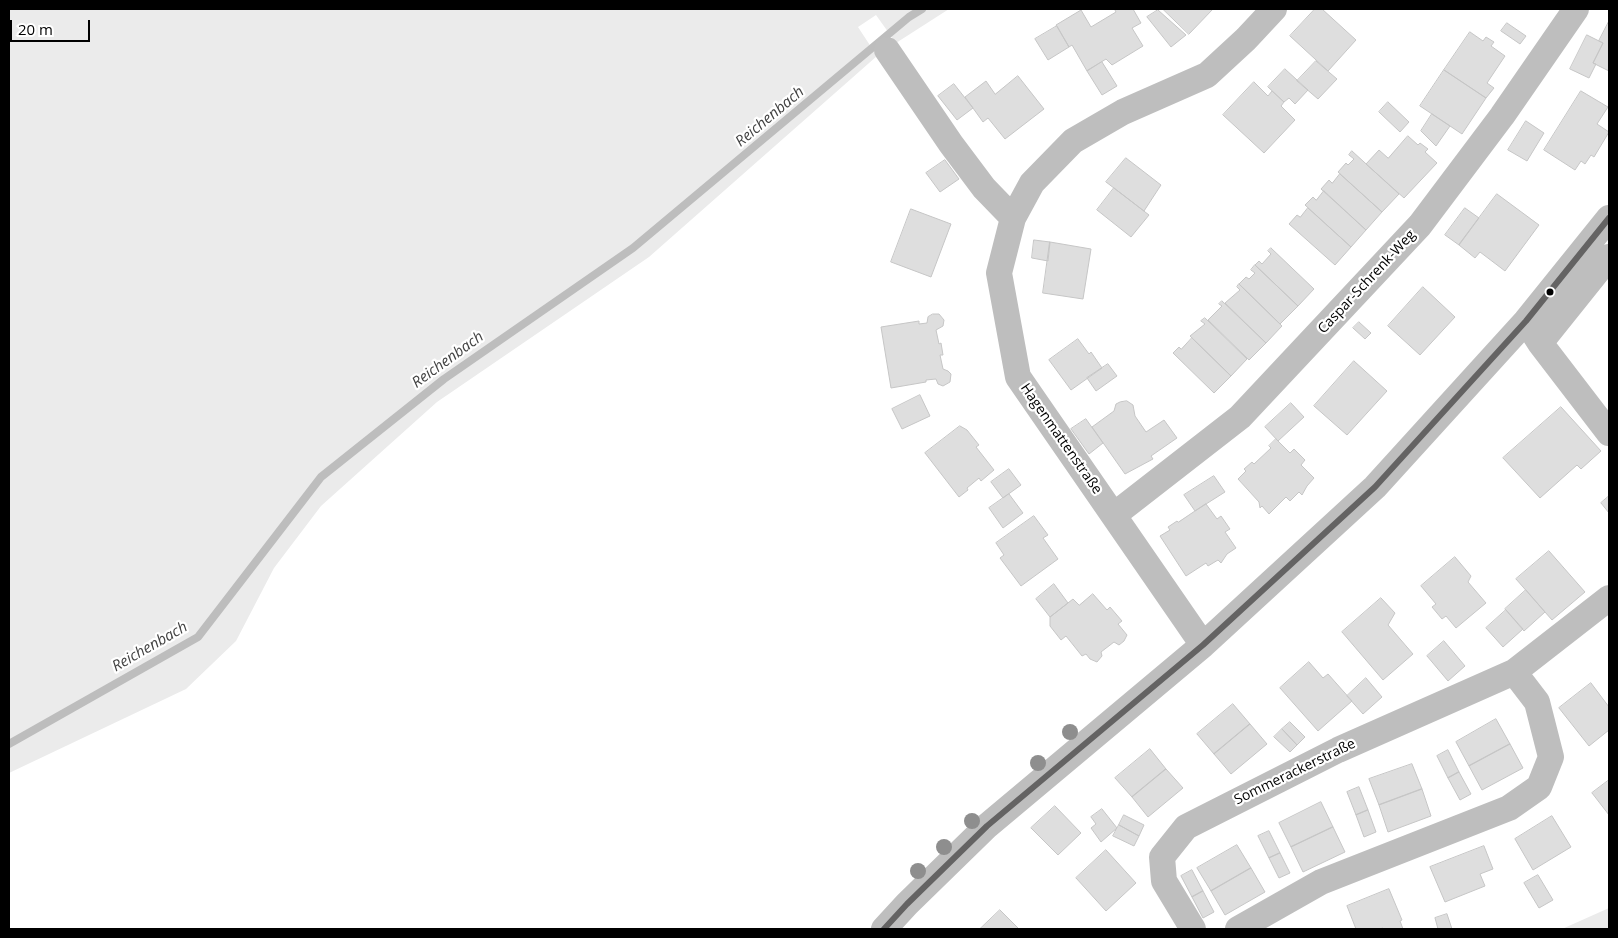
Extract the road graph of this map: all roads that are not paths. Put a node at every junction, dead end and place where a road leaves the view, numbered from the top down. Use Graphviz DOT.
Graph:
graph roads {
  1 [pos="1274,9"];
  2 [pos="1576,9"];
  3 [pos="886,50"];
  4 [pos="1013,218"];
  5 [pos="1609,218"];
  6 [pos="1609,257"];
  7 [pos="1526,321"];
  8 [pos="1540,343"];
  9 [pos="1609,433"];
  10 [pos="1114,515"];
  11 [pos="1609,598"];
  12 [pos="1203,645"];
  13 [pos="1514,672"];
  14 [pos="884,929"];
  15 [pos="1193,929"];
  16 [pos="1238,929"];
  1 -- 4 [label="street, Hagenmattenstraße"];
  2 -- 10 [label="street, Caspar-Schrenk-Weg"];
  3 -- 4 [label="street"];
  4 -- 10 [label="street, Hagenmattenstraße"];
  5 -- 7 [label="street"];
  6 -- 8 [label="street"];
  7 -- 8 [label="street"];
  7 -- 12 [label="street"];
  8 -- 9 [label="street"];
  10 -- 12 [label="street, Hagenmattenstraße"];
  11 -- 13 [label="street, Sommerackerstraße"];
  12 -- 14 [label="street"];
  13 -- 15 [label="street, Sommerackerstraße"];
  13 -- 16 [label="street"];
}
